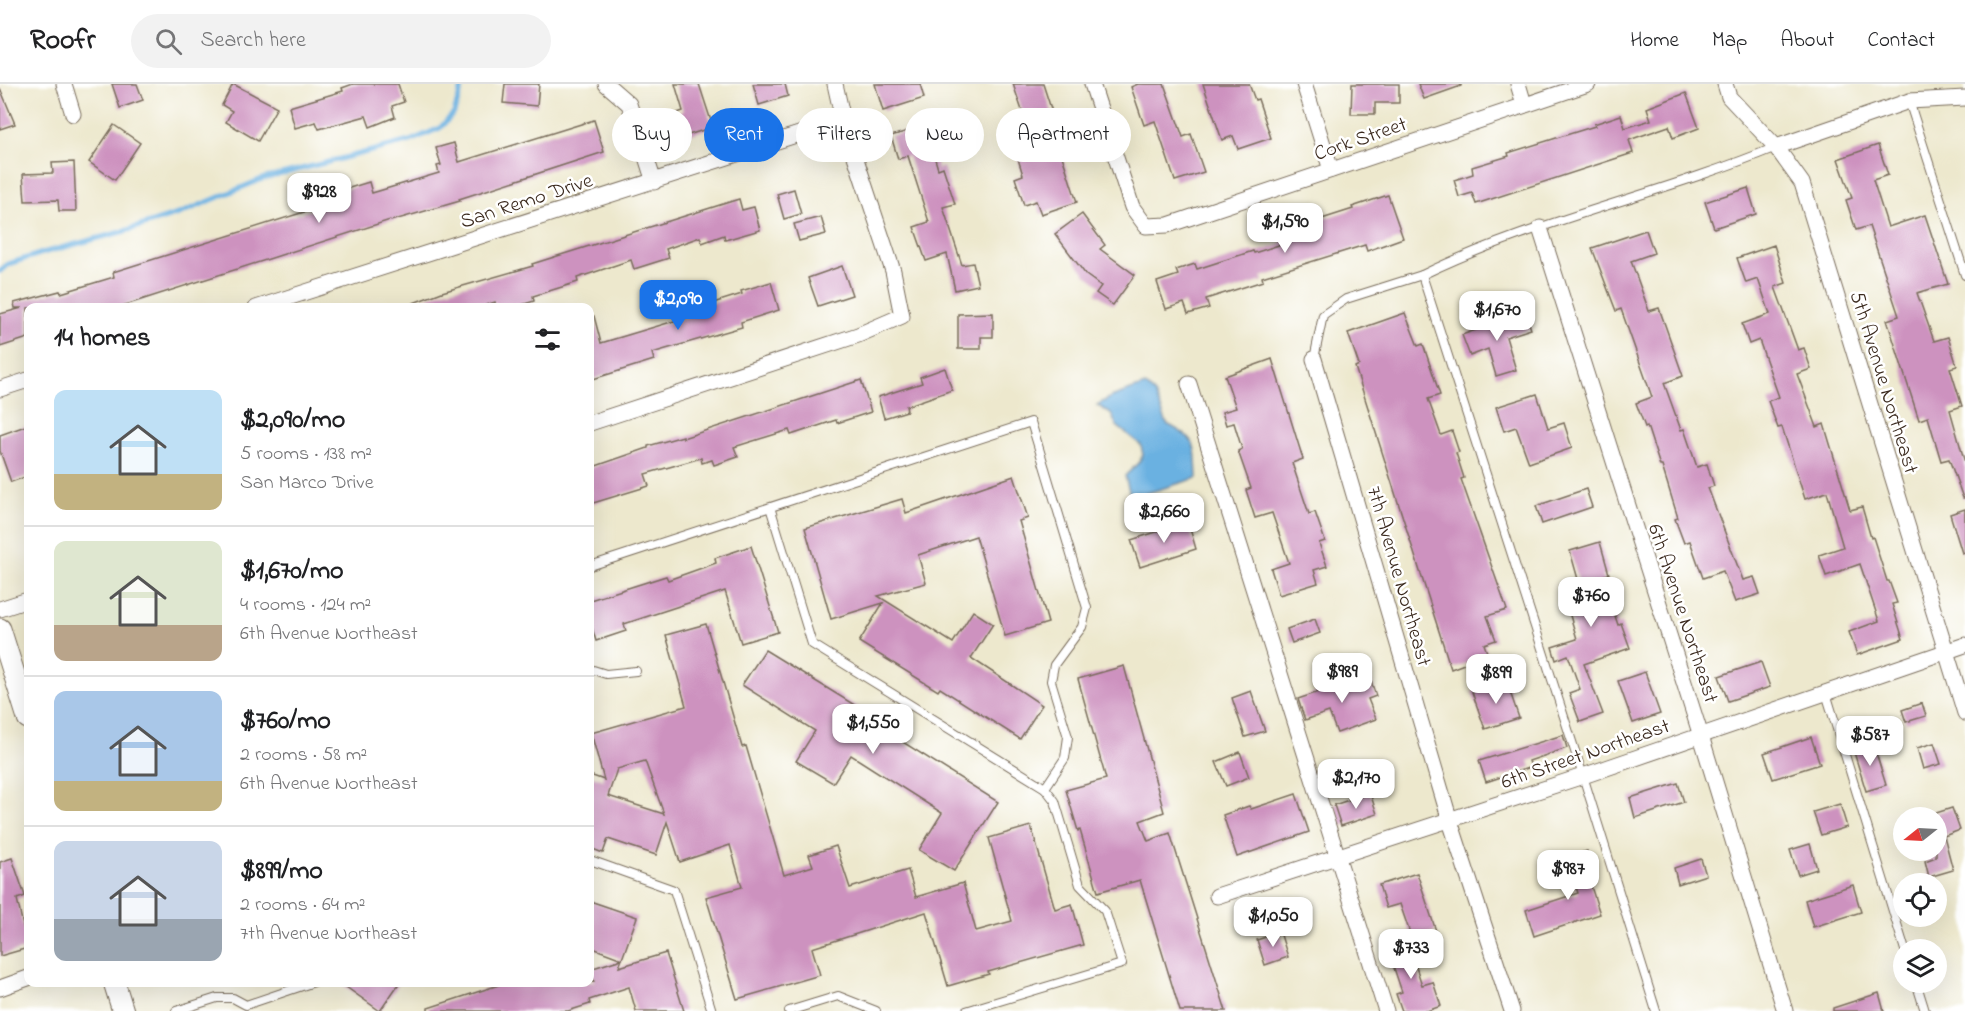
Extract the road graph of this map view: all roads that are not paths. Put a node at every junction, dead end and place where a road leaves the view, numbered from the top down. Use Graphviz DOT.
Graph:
graph roads {
  1 [pos="64,84"];
  2 [pos="606,84"];
  3 [pos="835,84"];
  4 [pos="1092,84"];
  5 [pos="1304,84"];
  6 [pos="1518,84"];
  7 [pos="1588,84"];
  8 [pos="1725,84"];
  9 [pos="1965,98"];
  10 [pos="1910,101"];
  11 [pos="1524,104"];
  12 [pos="840,108"];
  13 [pos="73,114"];
  14 [pos="796,135"];
  15 [pos="1776,147"];
  16 [pos="857,162"];
  17 [pos="1331,170"];
  18 [pos="654,182"];
  19 [pos="1540,228"];
  20 [pos="1422,275"];
  21 [pos="1965,275"];
  22 [pos="272,303"];
  23 [pos="1314,358"];
  24 [pos="24,381"];
  25 [pos="1189,384"];
  26 [pos="0,389"];
  27 [pos="594,422"];
  28 [pos="770,507"];
  29 [pos="594,565"];
  30 [pos="24,601"];
  31 [pos="0,609"];
  32 [pos="0,629"];
  33 [pos="1965,645"];
  34 [pos="1946,652"];
  35 [pos="594,670"];
  36 [pos="636,671"];
  37 [pos="1826,693"];
  38 [pos="24,705"];
  39 [pos="1965,713"];
  40 [pos="1701,736"];
  41 [pos="1583,776"];
  42 [pos="1045,788"];
  43 [pos="1450,820"];
  44 [pos="1336,858"];
  45 [pos="594,861"];
  46 [pos="1217,896"];
  47 [pos="1902,939"];
  48 [pos="24,979"];
  49 [pos="116,987"];
  50 [pos="301,987"];
  51 [pos="0,988"];
  52 [pos="1919,993"];
  53 [pos="244,1008"];
  54 [pos="123,1011"];
  55 [pos="176,1011"];
  56 [pos="712,1011"];
  57 [pos="789,1011"];
  58 [pos="876,1011"];
  59 [pos="966,1011"];
  60 [pos="1386,1011"];
  61 [pos="1512,1011"];
  62 [pos="1656,1011"];
  63 [pos="1785,1011"];
  64 [pos="1925,1011"];
  1 -- 13 [label="street"];
  2 -- 18 [label="street"];
  3 -- 12 [label="street"];
  4 -- 17 [label="street, Cork Street"];
  5 -- 17 [label="street"];
  6 -- 11 [label="street"];
  7 -- 11 [label="street, Cork Street"];
  8 -- 15 [label="street, 5th Avenue Northeast"];
  9 -- 10 [label="street"];
  10 -- 15 [label="street"];
  10 -- 21 [label="lane"];
  11 -- 17 [label="street, Cork Street"];
  14 -- 18 [label="street, San Remo Drive"];
  15 -- 19 [label="lane"];
  15 -- 34 [label="street, 5th Avenue Northeast"];
  16 -- 27 [label="street"];
  18 -- 22 [label="street, San Remo Drive"];
  19 -- 20 [label="lane"];
  19 -- 40 [label="street, 6th Avenue Northeast"];
  20 -- 23 [label="lane"];
  20 -- 41 [label="lane"];
  23 -- 43 [label="street, 7th Avenue Northeast"];
  24 -- 26 [label="street"];
  25 -- 44 [label="street"];
  28 -- 29 [label="lane"];
  28 -- 42 [label="lane"];
  28 -- 42 [label="lane"];
  30 -- 31 [label="street"];
  32 -- 38 [label="street"];
  33 -- 34 [label="street, 6th Street Northeast"];
  34 -- 37 [label="street, 6th Street Northeast"];
  34 -- 39 [label="street, 5th Avenue Northeast"];
  35 -- 36 [label="lane"];
  37 -- 40 [label="street, 6th Street Northeast"];
  37 -- 47 [label="lane"];
  40 -- 41 [label="street, 6th Street Northeast"];
  40 -- 63 [label="street, 6th Avenue Northeast"];
  41 -- 43 [label="street, 6th Street Northeast"];
  41 -- 62 [label="lane"];
  42 -- 59 [label="lane"];
  43 -- 44 [label="street, 6th Street Northeast"];
  43 -- 61 [label="street, 7th Avenue Northeast"];
  44 -- 46 [label="street, 6th Street Northeast"];
  44 -- 60 [label="street"];
  45 -- 56 [label="lane"];
  48 -- 51 [label="street"];
  49 -- 54 [label="street"];
  50 -- 53 [label="lane"];
  52 -- 64 [label="lane"];
  53 -- 55 [label="lane"];
  57 -- 58 [label="lane"];
}
